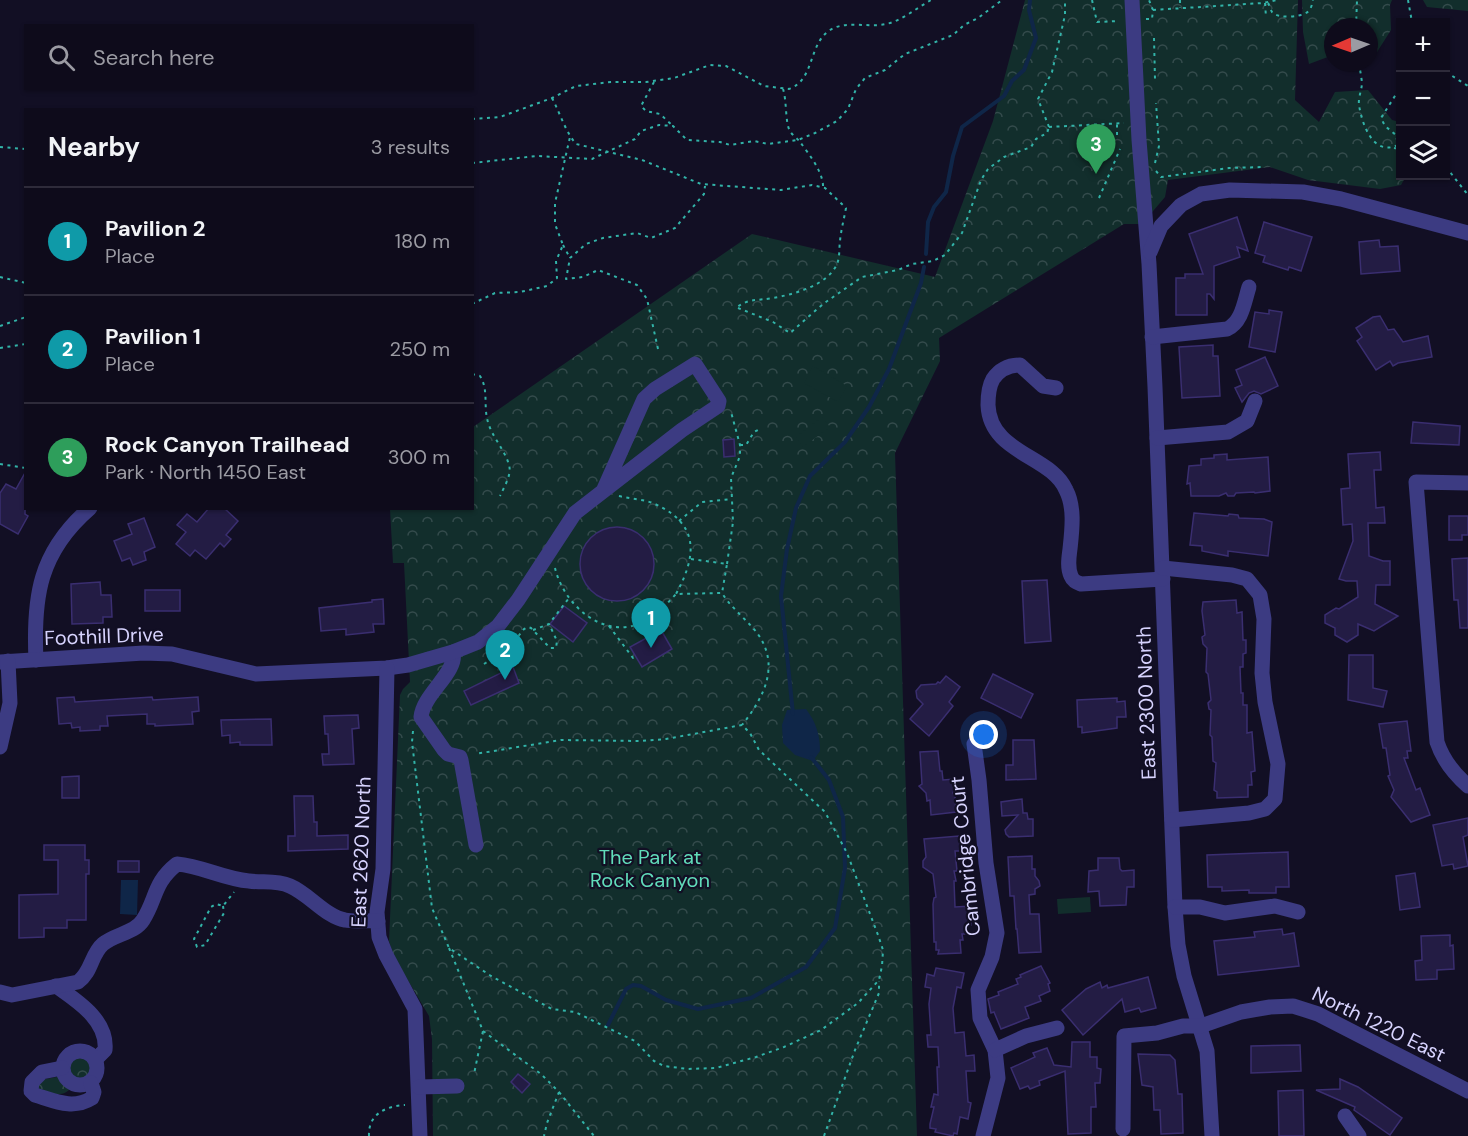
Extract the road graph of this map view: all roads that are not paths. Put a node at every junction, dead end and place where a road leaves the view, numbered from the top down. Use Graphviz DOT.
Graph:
graph roads {
  1 [pos="1132,0"];
  2 [pos="1468,233"];
  3 [pos="1149,264"];
  4 [pos="1249,287"];
  5 [pos="1152,337"];
  6 [pos="1056,388"];
  7 [pos="1255,401"];
  8 [pos="1157,438"];
  9 [pos="1468,483"];
  10 [pos="610,492"];
  11 [pos="88,510"];
  12 [pos="1163,573"];
  13 [pos="453,652"];
  14 [pos="36,660"];
  15 [pos="4,661"];
  16 [pos="387,668"];
  17 [pos="974,744"];
  18 [pos="0,747"];
  19 [pos="1468,786"];
  20 [pos="1172,820"];
  21 [pos="476,845"];
  22 [pos="1175,907"];
  23 [pos="1298,912"];
  24 [pos="378,921"];
  25 [pos="56,986"];
  26 [pos="0,992"];
  27 [pos="1201,1026"];
  28 [pos="1057,1028"];
  29 [pos="995,1050"];
  30 [pos="96,1059"];
  31 [pos="62,1068"];
  32 [pos="91,1083"];
  33 [pos="1451,1083"];
  34 [pos="1468,1083"];
  35 [pos="458,1086"];
  36 [pos="419,1087"];
  37 [pos="1468,1091"];
  38 [pos="1345,1116"];
  39 [pos="1124,1129"];
  40 [pos="420,1136"];
  41 [pos="983,1136"];
  42 [pos="1212,1136"];
  43 [pos="1359,1136"];
  1 -- 3 [label="street"];
  2 -- 3 [label="street"];
  3 -- 5 [label="street, East 2300 North"];
  4 -- 5 [label="street"];
  5 -- 8 [label="street, East 2300 North"];
  6 -- 12 [label="street"];
  7 -- 8 [label="street"];
  8 -- 12 [label="street, East 2300 North"];
  9 -- 19 [label="street"];
  10 -- 10 [label="street, Foothill Drive"];
  10 -- 13 [label="street, Foothill Drive"];
  11 -- 14 [label="street"];
  12 -- 20 [label="street, East 2300 North"];
  12 -- 20 [label="street"];
  13 -- 16 [label="street, Foothill Drive"];
  13 -- 21 [label="street"];
  14 -- 15 [label="street, Foothill Drive"];
  14 -- 16 [label="street, Foothill Drive"];
  15 -- 18 [label="street"];
  16 -- 24 [label="street, East 2620 North"];
  17 -- 29 [label="street, Cambridge Court"];
  20 -- 22 [label="street, East 2300 North"];
  22 -- 23 [label="street"];
  22 -- 27 [label="street, East 2300 North"];
  24 -- 25 [label="street"];
  24 -- 36 [label="street, East 2620 North"];
  25 -- 26 [label="street"];
  25 -- 30 [label="street"];
  27 -- 33 [label="street, North 1220 East"];
  27 -- 39 [label="street, North 1220 East"];
  27 -- 42 [label="street, East 2300 North"];
  28 -- 29 [label="street"];
  29 -- 41 [label="street, Cambridge Court"];
  30 -- 31 [label="street"];
  30 -- 32 [label="street"];
  31 -- 32 [label="street"];
  31 -- 32 [label="street"];
  33 -- 34 [label="street"];
  33 -- 37 [label="street, North 1220 East"];
  35 -- 36 [label="street"];
  36 -- 40 [label="street, East 2620 North"];
  38 -- 43 [label="street"];
}
